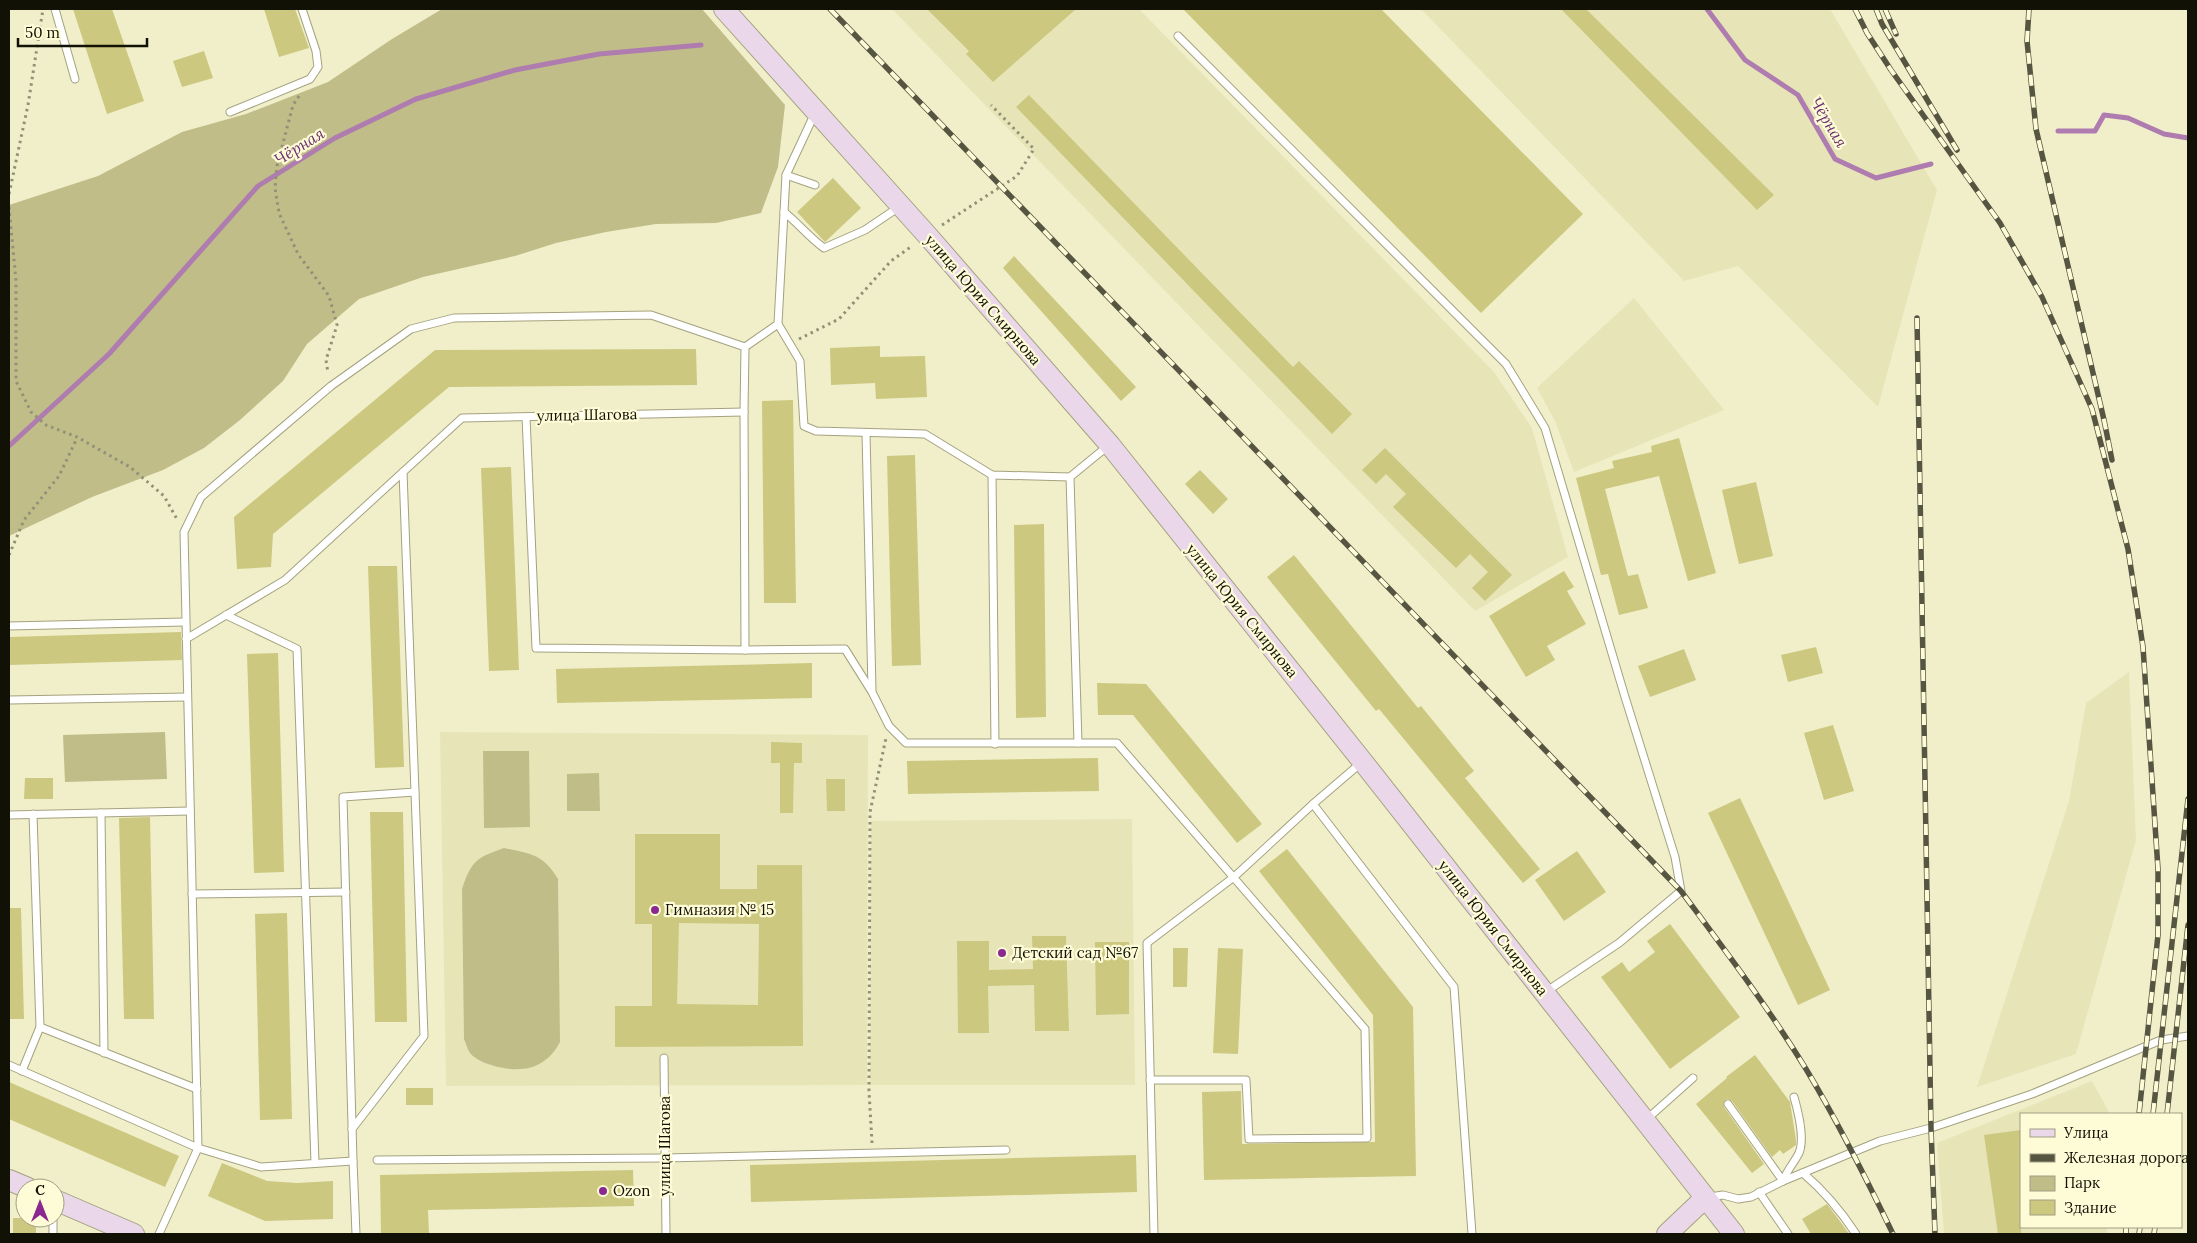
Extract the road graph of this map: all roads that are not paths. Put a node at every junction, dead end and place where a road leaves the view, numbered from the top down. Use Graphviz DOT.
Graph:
graph roads {
  1 [pos="55,9"];
  2 [pos="302,9"];
  3 [pos="724,9"];
  4 [pos="1178,36"];
  5 [pos="74,78"];
  6 [pos="816,111"];
  7 [pos="230,112"];
  8 [pos="786,175"];
  9 [pos="815,185"];
  10 [pos="901,206"];
  11 [pos="784,212"];
  12 [pos="778,324"];
  13 [pos="745,347"];
  14 [pos="744,412"];
  15 [pos="526,417"];
  16 [pos="866,433"];
  17 [pos="1110,445"];
  18 [pos="403,472"];
  19 [pos="992,475"];
  20 [pos="1070,477"];
  21 [pos="226,615"];
  22 [pos="185,622"];
  23 [pos="9,626"];
  24 [pos="186,639"];
  25 [pos="745,650"];
  26 [pos="872,692"];
  27 [pos="187,697"];
  28 [pos="9,700"];
  29 [pos="995,744"];
  30 [pos="1078,744"];
  31 [pos="1363,762"];
  32 [pos="415,792"];
  33 [pos="1313,804"];
  34 [pos="190,811"];
  35 [pos="101,813"];
  36 [pos="33,814"];
  37 [pos="9,815"];
  38 [pos="1234,878"];
  39 [pos="346,892"];
  40 [pos="306,893"];
  41 [pos="192,894"];
  42 [pos="1544,993"];
  43 [pos="40,1028"];
  44 [pos="2188,1036"];
  45 [pos="104,1053"];
  46 [pos="664,1058"];
  47 [pos="9,1065"];
  48 [pos="22,1070"];
  49 [pos="1693,1078"];
  50 [pos="1150,1080"];
  51 [pos="197,1089"];
  52 [pos="1794,1097"];
  53 [pos="1728,1104"];
  54 [pos="1644,1121"];
  55 [pos="352,1129"];
  56 [pos="198,1148"];
  57 [pos="1006,1150"];
  58 [pos="665,1158"];
  59 [pos="377,1160"];
  60 [pos="352,1161"];
  61 [pos="315,1164"];
  62 [pos="1803,1173"];
  63 [pos="1783,1181"];
  64 [pos="1759,1192"];
  65 [pos="1704,1198"];
  66 [pos="65,1204"];
  67 [pos="134,1234"];
  68 [pos="159,1234"];
  69 [pos="356,1234"];
  70 [pos="666,1234"];
  71 [pos="1154,1234"];
  72 [pos="1472,1234"];
  73 [pos="1667,1234"];
  74 [pos="1734,1234"];
  75 [pos="1788,1234"];
  76 [pos="1856,1234"];
  1 -- 5 [label="lane"];
  2 -- 7 [label="lane"];
  3 -- 6 [label="main road, улица Юрия Смирнова"];
  4 -- 42 [label="lane"];
  6 -- 8 [label="lane"];
  6 -- 10 [label="main road, улица Юрия Смирнова"];
  8 -- 9 [label="lane"];
  8 -- 11 [label="lane"];
  10 -- 11 [label="lane"];
  10 -- 17 [label="main road, улица Юрия Смирнова"];
  11 -- 12 [label="lane"];
  12 -- 13 [label="lane"];
  12 -- 16 [label="lane"];
  13 -- 14 [label="lane"];
  13 -- 22 [label="lane"];
  14 -- 15 [label="lane, улица Шагова"];
  14 -- 25 [label="lane"];
  15 -- 18 [label="lane, улица Шагова"];
  15 -- 25 [label="lane"];
  16 -- 19 [label="lane"];
  16 -- 26 [label="lane"];
  17 -- 20 [label="lane"];
  17 -- 31 [label="main road, улица Юрия Смирнова"];
  18 -- 21 [label="lane, улица Шагова"];
  18 -- 32 [label="lane"];
  19 -- 20 [label="lane"];
  19 -- 29 [label="lane"];
  20 -- 30 [label="lane"];
  21 -- 24 [label="lane, улица Шагова"];
  21 -- 40 [label="lane"];
  22 -- 23 [label="lane"];
  22 -- 24 [label="lane"];
  24 -- 27 [label="lane"];
  25 -- 26 [label="lane"];
  26 -- 29 [label="lane"];
  27 -- 28 [label="lane"];
  27 -- 34 [label="lane"];
  29 -- 30 [label="lane"];
  30 -- 38 [label="lane"];
  31 -- 33 [label="lane"];
  31 -- 42 [label="main road, улица Юрия Смирнова"];
  32 -- 39 [label="lane"];
  32 -- 55 [label="lane"];
  33 -- 38 [label="lane"];
  33 -- 72 [label="lane"];
  34 -- 35 [label="lane"];
  34 -- 41 [label="lane"];
  35 -- 36 [label="lane"];
  35 -- 45 [label="lane"];
  36 -- 37 [label="lane"];
  36 -- 43 [label="lane"];
  38 -- 50 [label="lane"];
  38 -- 50 [label="lane"];
  39 -- 40 [label="lane"];
  39 -- 55 [label="lane"];
  40 -- 41 [label="lane"];
  40 -- 61 [label="lane"];
  41 -- 51 [label="lane"];
  42 -- 54 [label="main road, улица Юрия Смирнова"];
  43 -- 45 [label="lane"];
  43 -- 48 [label="lane"];
  44 -- 62 [label="lane"];
  45 -- 51 [label="lane"];
  46 -- 58 [label="lane, улица Шагова"];
  47 -- 48 [label="lane"];
  48 -- 56 [label="lane"];
  49 -- 54 [label="lane"];
  50 -- 71 [label="lane"];
  51 -- 56 [label="lane"];
  52 -- 63 [label="lane"];
  53 -- 63 [label="lane"];
  54 -- 65 [label="main road, улица Юрия Смирнова"];
  55 -- 60 [label="lane"];
  56 -- 61 [label="lane"];
  56 -- 68 [label="lane"];
  57 -- 58 [label="lane"];
  58 -- 59 [label="lane"];
  58 -- 70 [label="lane, улица Шагова"];
  60 -- 61 [label="lane"];
  60 -- 69 [label="lane"];
  62 -- 63 [label="lane"];
  62 -- 76 [label="lane"];
  63 -- 64 [label="lane"];
  64 -- 65 [label="lane"];
  64 -- 75 [label="lane"];
  65 -- 73 [label="main road"];
  65 -- 74 [label="main road, улица Юрия Смирнова"];
  66 -- 67 [label="main road"];
}
